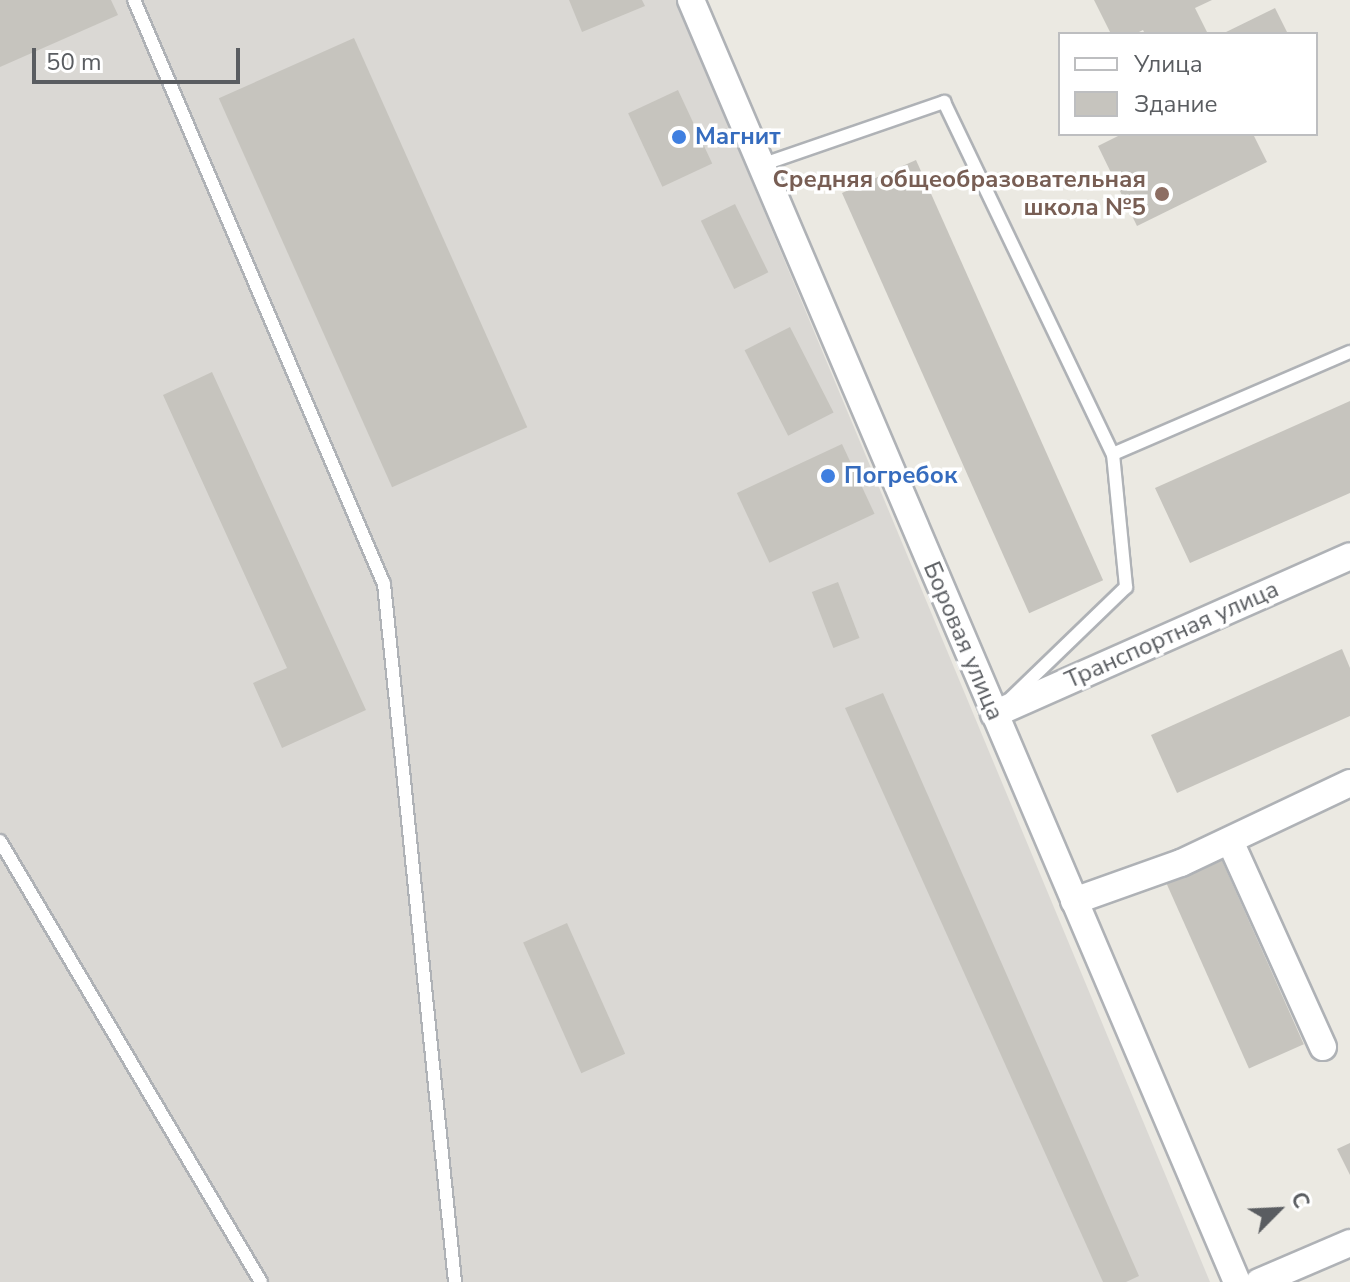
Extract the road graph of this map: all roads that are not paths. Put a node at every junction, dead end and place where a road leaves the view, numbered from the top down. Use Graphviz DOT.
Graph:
graph roads {
  1 [pos="134,0"];
  2 [pos="691,0"];
  3 [pos="760,166"];
  4 [pos="1350,352"];
  5 [pos="1113,454"];
  6 [pos="1350,556"];
  7 [pos="994,714"];
  8 [pos="1350,783"];
  9 [pos="0,841"];
  10 [pos="1230,841"];
  11 [pos="1074,901"];
  12 [pos="1323,1047"];
  13 [pos="1350,1243"];
  14 [pos="261,1282"];
  15 [pos="455,1282"];
  16 [pos="1237,1282"];
  17 [pos="1259,1282"];
  1 -- 15 [label="lane"];
  2 -- 3 [label="street, Боровая улица"];
  3 -- 5 [label="lane"];
  3 -- 7 [label="street, Боровая улица"];
  4 -- 5 [label="lane"];
  5 -- 7 [label="lane"];
  6 -- 7 [label="street, Транспортная улица"];
  7 -- 11 [label="street, Боровая улица"];
  8 -- 10 [label="street"];
  9 -- 14 [label="lane"];
  10 -- 11 [label="street"];
  10 -- 12 [label="street"];
  11 -- 16 [label="street, Боровая улица"];
  13 -- 17 [label="street"];
}
